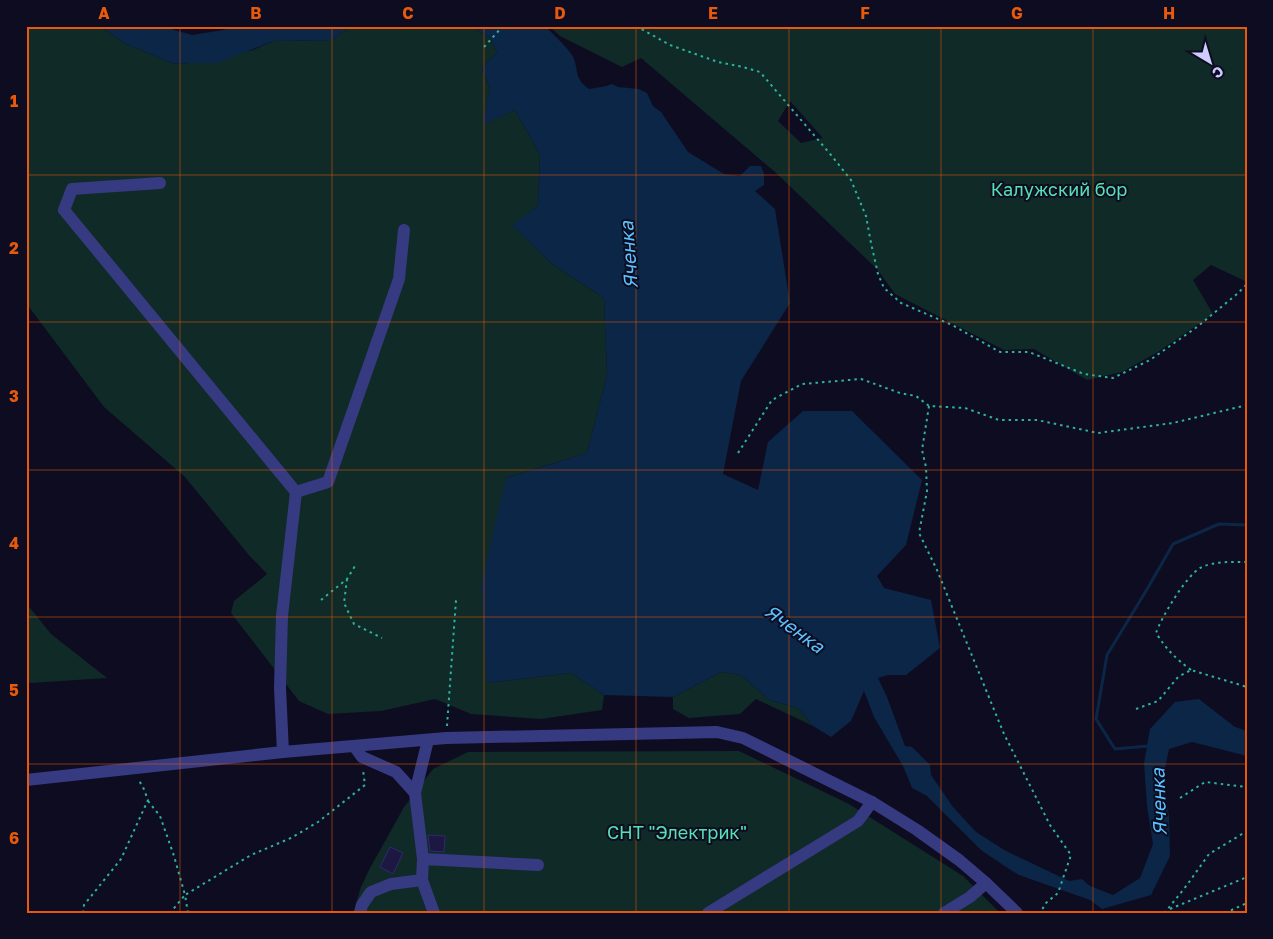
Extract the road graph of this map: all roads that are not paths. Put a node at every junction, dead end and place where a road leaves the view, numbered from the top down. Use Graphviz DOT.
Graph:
graph roads {
  1 [pos="160,182"];
  2 [pos="404,230"];
  3 [pos="296,492"];
  4 [pos="428,740"];
  5 [pos="354,746"];
  6 [pos="283,752"];
  7 [pos="26,780"];
  8 [pos="415,793"];
  9 [pos="872,802"];
  10 [pos="423,859"];
  11 [pos="538,865"];
  12 [pos="422,880"];
  13 [pos="986,883"];
  14 [pos="360,913"];
  15 [pos="434,913"];
  16 [pos="708,913"];
  17 [pos="944,913"];
  18 [pos="1017,913"];
  1 -- 3 [label="street"];
  2 -- 3 [label="street"];
  3 -- 6 [label="street"];
  4 -- 5 [label="street"];
  4 -- 8 [label="street"];
  4 -- 9 [label="street"];
  5 -- 6 [label="street"];
  5 -- 8 [label="street"];
  6 -- 7 [label="street"];
  8 -- 10 [label="street"];
  9 -- 13 [label="street"];
  9 -- 16 [label="street"];
  10 -- 11 [label="street"];
  10 -- 12 [label="street"];
  12 -- 14 [label="street"];
  12 -- 15 [label="street"];
  13 -- 17 [label="street"];
  13 -- 18 [label="street"];
}
